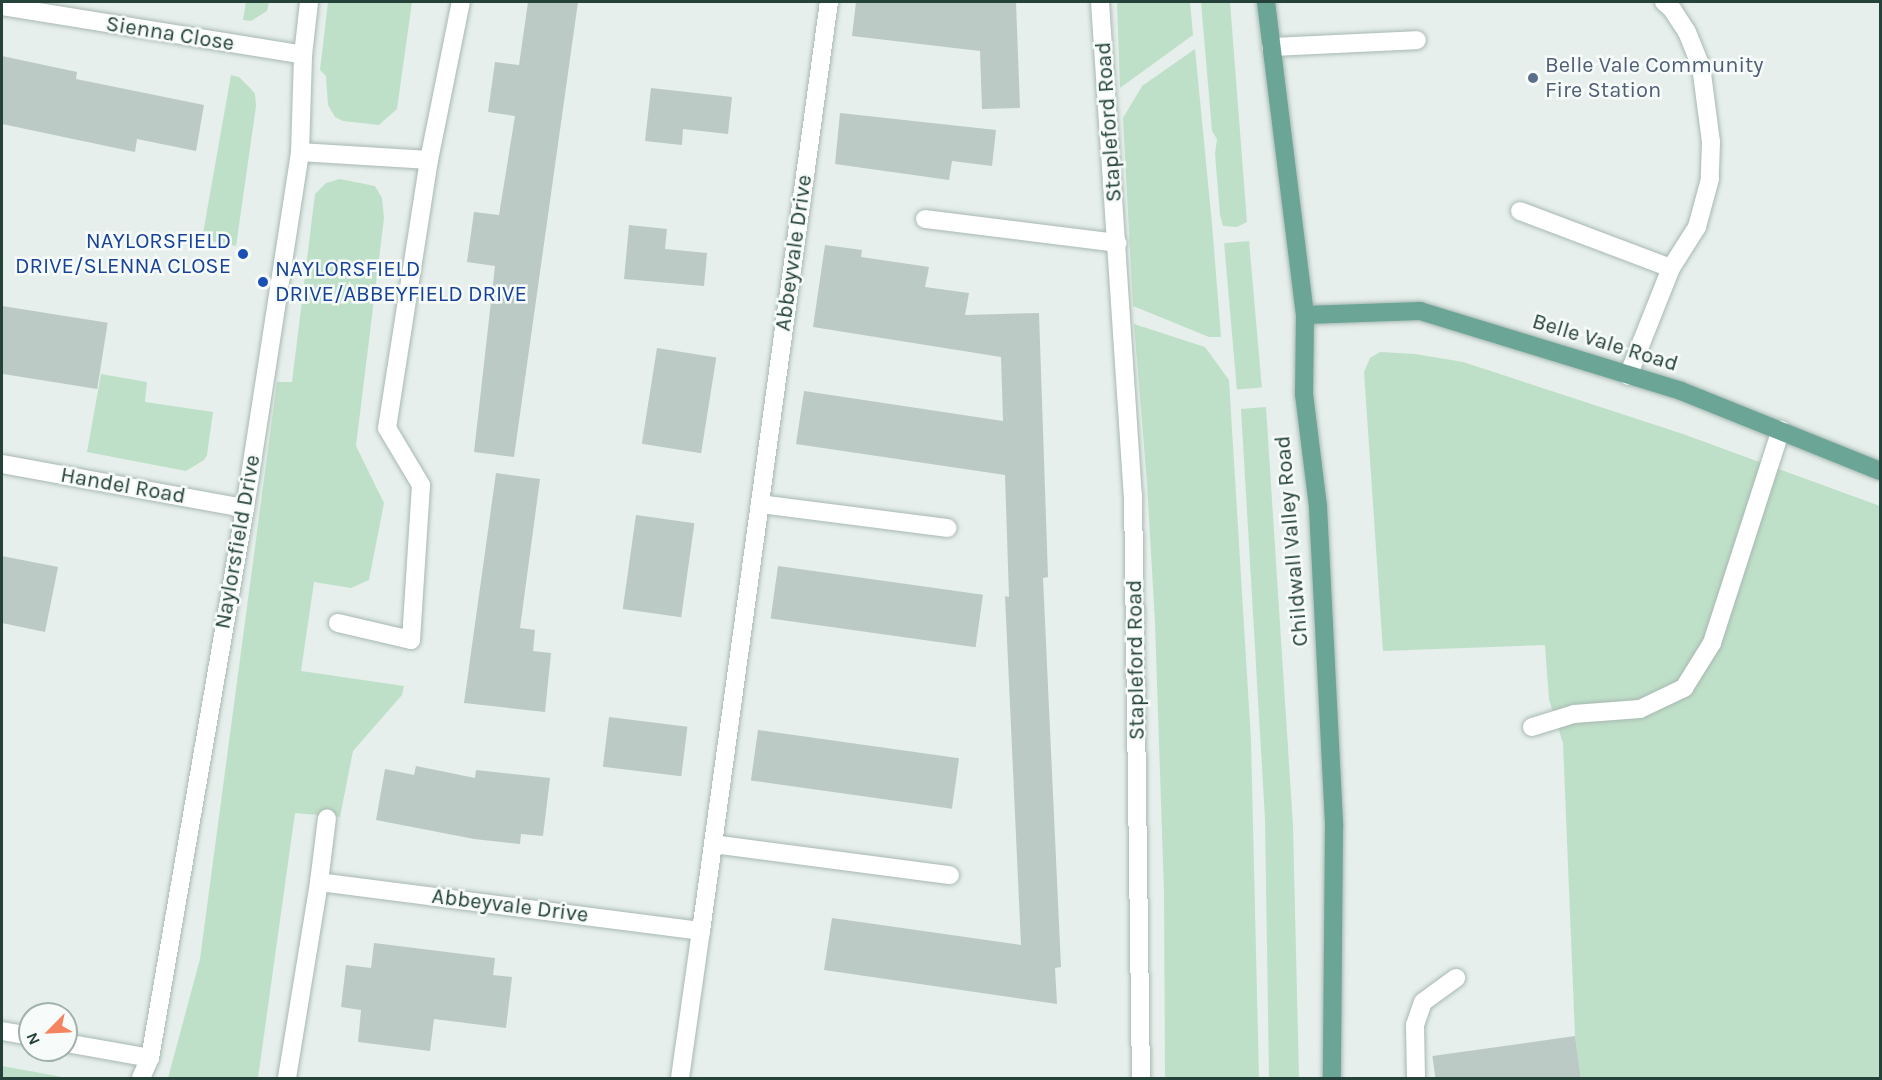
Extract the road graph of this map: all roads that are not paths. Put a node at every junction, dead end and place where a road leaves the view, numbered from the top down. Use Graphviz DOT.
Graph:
graph roads {
  1 [pos="309,2"];
  2 [pos="461,2"];
  3 [pos="829,2"];
  4 [pos="1100,2"];
  5 [pos="1266,2"];
  6 [pos="1664,2"];
  7 [pos="2,6"];
  8 [pos="1417,40"];
  9 [pos="1271,47"];
  10 [pos="303,55"];
  11 [pos="300,152"];
  12 [pos="429,160"];
  13 [pos="1520,211"];
  14 [pos="925,219"];
  15 [pos="1118,243"];
  16 [pos="1671,268"];
  17 [pos="1305,315"];
  18 [pos="1628,376"];
  19 [pos="1781,430"];
  20 [pos="2,464"];
  21 [pos="1881,471"];
  22 [pos="760,504"];
  23 [pos="245,508"];
  24 [pos="947,528"];
  25 [pos="338,623"];
  26 [pos="1532,727"];
  27 [pos="327,818"];
  28 [pos="713,844"];
  29 [pos="950,875"];
  30 [pos="319,882"];
  31 [pos="701,931"];
  32 [pos="1456,978"];
  33 [pos="2,1031"];
  34 [pos="18,1034"];
  35 [pos="78,1045"];
  36 [pos="150,1058"];
  37 [pos="141,1078"];
  38 [pos="286,1078"];
  39 [pos="680,1078"];
  40 [pos="1141,1078"];
  41 [pos="1332,1078"];
  42 [pos="1416,1078"];
  1 -- 10 [label="street, Naylorsfield Drive"];
  2 -- 12 [label="street"];
  3 -- 22 [label="street, Abbeyvale Drive"];
  4 -- 15 [label="street, Stapleford Road"];
  5 -- 9 [label="main road, Childwall Valley Road"];
  6 -- 16 [label="street"];
  7 -- 10 [label="street, Sienna Close"];
  8 -- 9 [label="street"];
  9 -- 17 [label="main road, Childwall Valley Road"];
  10 -- 11 [label="street, Naylorsfield Drive"];
  11 -- 12 [label="street"];
  11 -- 23 [label="street, Naylorsfield Drive"];
  12 -- 25 [label="street"];
  13 -- 16 [label="street"];
  14 -- 15 [label="street"];
  15 -- 40 [label="street, Stapleford Road"];
  16 -- 18 [label="street"];
  17 -- 18 [label="main road, Belle Vale Road"];
  17 -- 41 [label="main road, Childwall Valley Road"];
  18 -- 19 [label="main road, Belle Vale Road"];
  19 -- 21 [label="main road, Belle Vale Road"];
  19 -- 26 [label="street"];
  20 -- 23 [label="street, Handel Road"];
  22 -- 24 [label="street"];
  22 -- 28 [label="street, Abbeyvale Drive"];
  23 -- 36 [label="street, Naylorsfield Drive"];
  27 -- 30 [label="street"];
  28 -- 29 [label="street"];
  28 -- 31 [label="street, Abbeyvale Drive"];
  30 -- 31 [label="street, Abbeyvale Drive"];
  30 -- 38 [label="street"];
  31 -- 39 [label="street, Abbeyvale Drive"];
  32 -- 42 [label="street"];
  33 -- 34 [label="street"];
  35 -- 36 [label="street"];
  36 -- 37 [label="street, Naylorsfield Drive"];
}
